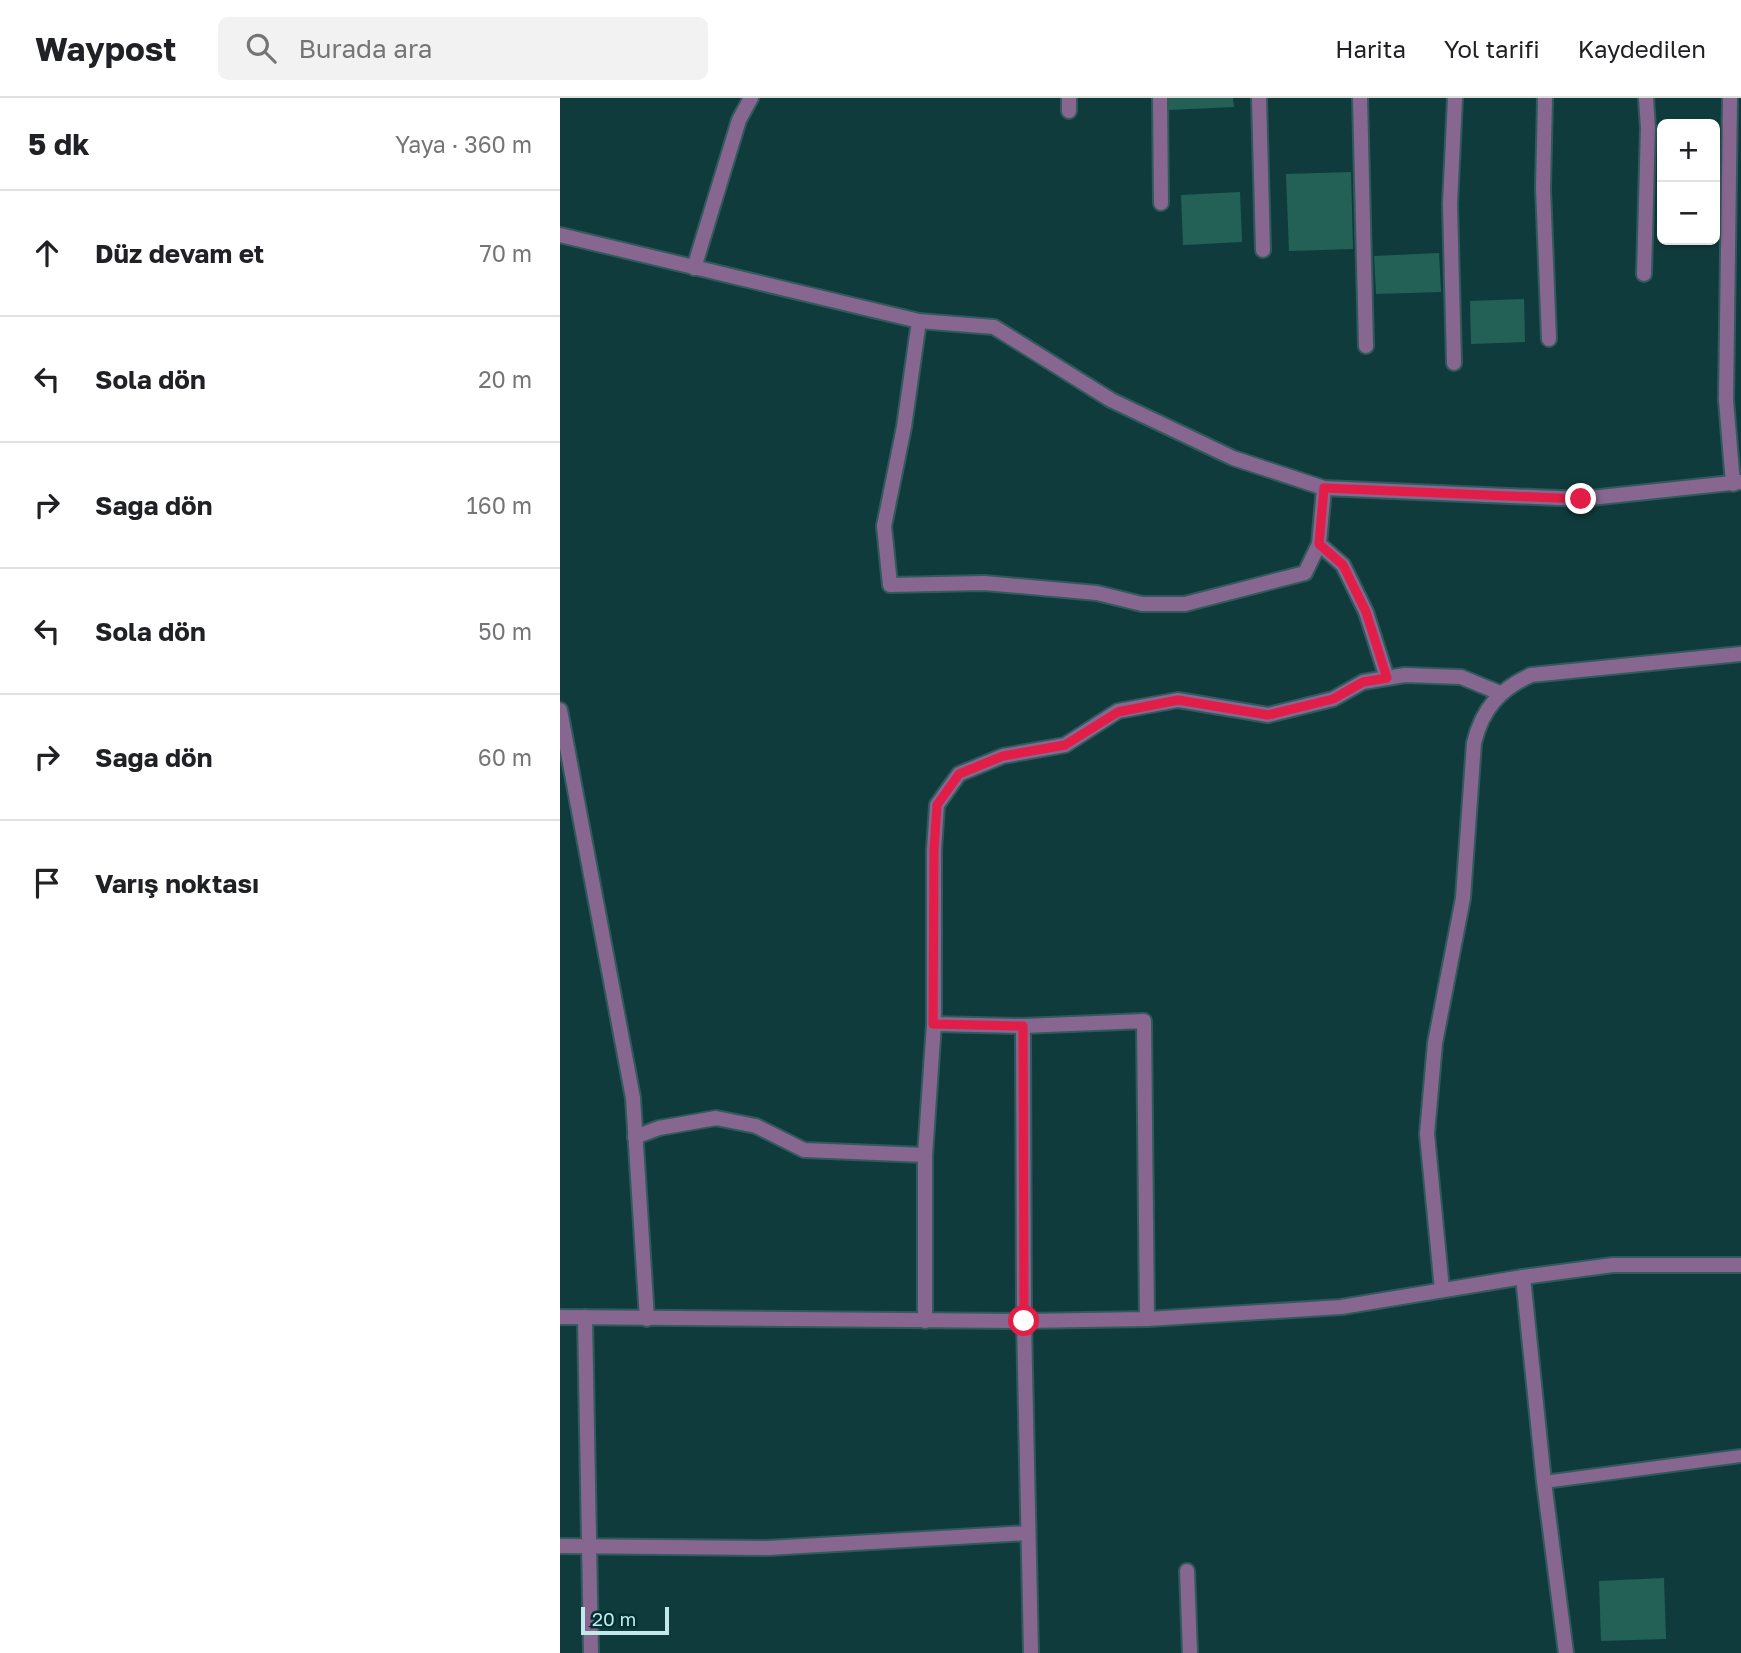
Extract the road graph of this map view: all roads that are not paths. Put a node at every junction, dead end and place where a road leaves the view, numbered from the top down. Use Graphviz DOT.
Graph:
graph roads {
  1 [pos="751,98"];
  2 [pos="1160,98"];
  3 [pos="1259,98"];
  4 [pos="1360,98"];
  5 [pos="1455,98"];
  6 [pos="1545,98"];
  7 [pos="1646,98"];
  8 [pos="1730,98"];
  9 [pos="1161,203"];
  10 [pos="560,234"];
  11 [pos="1263,250"];
  12 [pos="694,268"];
  13 [pos="1644,274"];
  14 [pos="919,321"];
  15 [pos="1549,339"];
  16 [pos="1366,346"];
  17 [pos="1454,363"];
  18 [pos="1737,483"];
  19 [pos="1324,488"];
  20 [pos="1319,544"];
  21 [pos="1741,654"];
  22 [pos="1387,678"];
  23 [pos="1500,693"];
  24 [pos="560,710"];
  25 [pos="933,1024"];
  26 [pos="1023,1026"];
  27 [pos="635,1137"];
  28 [pos="925,1155"];
  29 [pos="1741,1265"];
  30 [pos="1522,1277"];
  31 [pos="1442,1290"];
  32 [pos="560,1317"];
  33 [pos="585,1317"];
  34 [pos="647,1319"];
  35 [pos="1147,1319"];
  36 [pos="925,1321"];
  37 [pos="1024,1321"];
  38 [pos="1741,1456"];
  39 [pos="1544,1482"];
  40 [pos="1028,1533"];
  41 [pos="560,1546"];
  42 [pos="588,1546"];
  43 [pos="1187,1571"];
  44 [pos="591,1653"];
  45 [pos="1031,1653"];
  46 [pos="1190,1653"];
  47 [pos="1566,1653"];
  1 -- 12 [label="street"];
  2 -- 9 [label="street"];
  3 -- 11 [label="street"];
  4 -- 16 [label="street"];
  5 -- 17 [label="street"];
  6 -- 15 [label="street"];
  7 -- 13 [label="street"];
  8 -- 18 [label="street"];
  10 -- 12 [label="street"];
  12 -- 14 [label="street"];
  14 -- 19 [label="street"];
  14 -- 20 [label="street"];
  18 -- 19 [label="street"];
  19 -- 20 [label="street"];
  20 -- 22 [label="street"];
  21 -- 23 [label="street"];
  22 -- 23 [label="street"];
  22 -- 25 [label="street"];
  23 -- 31 [label="street"];
  24 -- 27 [label="street"];
  25 -- 26 [label="street"];
  25 -- 28 [label="street"];
  26 -- 35 [label="street"];
  26 -- 37 [label="street"];
  27 -- 28 [label="street"];
  27 -- 34 [label="street"];
  28 -- 36 [label="street"];
  29 -- 30 [label="street"];
  30 -- 31 [label="street"];
  30 -- 39 [label="street"];
  31 -- 35 [label="street"];
  32 -- 33 [label="street"];
  33 -- 34 [label="street"];
  33 -- 42 [label="street"];
  34 -- 36 [label="street"];
  35 -- 37 [label="street"];
  36 -- 37 [label="street"];
  37 -- 40 [label="street"];
  38 -- 39 [label="lane"];
  39 -- 47 [label="street"];
  40 -- 42 [label="street"];
  40 -- 45 [label="street"];
  41 -- 42 [label="street"];
  42 -- 44 [label="street"];
  43 -- 46 [label="street"];
}
